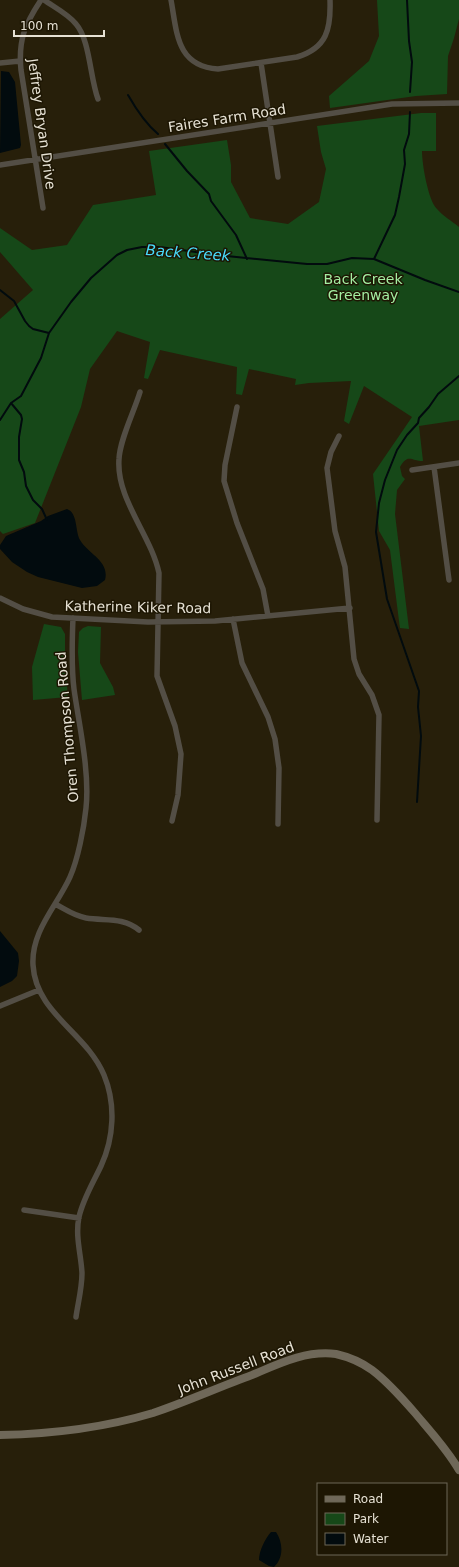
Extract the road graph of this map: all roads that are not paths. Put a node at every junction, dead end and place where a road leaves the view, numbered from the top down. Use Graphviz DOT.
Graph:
graph roads {
  1 [pos="41,0"];
  2 [pos="44,0"];
  3 [pos="171,0"];
  4 [pos="330,0"];
  5 [pos="20,61"];
  6 [pos="0,63"];
  7 [pos="260,63"];
  8 [pos="98,99"];
  9 [pos="459,103"];
  10 [pos="270,123"];
  11 [pos="35,160"];
  12 [pos="0,165"];
  13 [pos="278,177"];
  14 [pos="43,208"];
  15 [pos="140,392"];
  16 [pos="237,407"];
  17 [pos="339,436"];
  18 [pos="459,463"];
  19 [pos="434,467"];
  20 [pos="412,470"];
  21 [pos="449,580"];
  22 [pos="0,598"];
  23 [pos="350,608"];
  24 [pos="268,616"];
  25 [pos="73,618"];
  26 [pos="233,619"];
  27 [pos="157,622"];
  28 [pos="378,820"];
  29 [pos="172,821"];
  30 [pos="278,824"];
  31 [pos="55,904"];
  32 [pos="139,930"];
  33 [pos="39,990"];
  34 [pos="0,1006"];
  35 [pos="24,1210"];
  36 [pos="79,1218"];
  37 [pos="76,1317"];
  38 [pos="0,1435"];
  39 [pos="459,1470"];
  1 -- 5 [label="street, Jeffrey Bryan Drive"];
  2 -- 8 [label="street"];
  3 -- 7 [label="street"];
  4 -- 7 [label="street"];
  5 -- 6 [label="street"];
  5 -- 11 [label="street, Jeffrey Bryan Drive"];
  7 -- 10 [label="street"];
  9 -- 10 [label="street, Faires Farm Road"];
  10 -- 11 [label="street, Faires Farm Road"];
  10 -- 13 [label="street"];
  11 -- 12 [label="street, Faires Farm Road"];
  11 -- 14 [label="street, Jeffrey Bryan Drive"];
  15 -- 27 [label="street"];
  16 -- 24 [label="street"];
  17 -- 23 [label="street"];
  18 -- 19 [label="street"];
  19 -- 20 [label="street"];
  19 -- 21 [label="street"];
  22 -- 25 [label="street, Katherine Kiker Road"];
  23 -- 24 [label="street, Katherine Kiker Road"];
  23 -- 28 [label="street"];
  24 -- 26 [label="street, Katherine Kiker Road"];
  25 -- 27 [label="street, Katherine Kiker Road"];
  25 -- 31 [label="street, Oren Thompson Road"];
  26 -- 27 [label="street, Katherine Kiker Road"];
  26 -- 30 [label="street"];
  27 -- 29 [label="street"];
  31 -- 32 [label="street"];
  31 -- 33 [label="street, Oren Thompson Road"];
  33 -- 34 [label="street"];
  33 -- 36 [label="street, Oren Thompson Road"];
  35 -- 36 [label="street"];
  36 -- 37 [label="street, Oren Thompson Road"];
  38 -- 39 [label="street, John Russell Road"];
}
